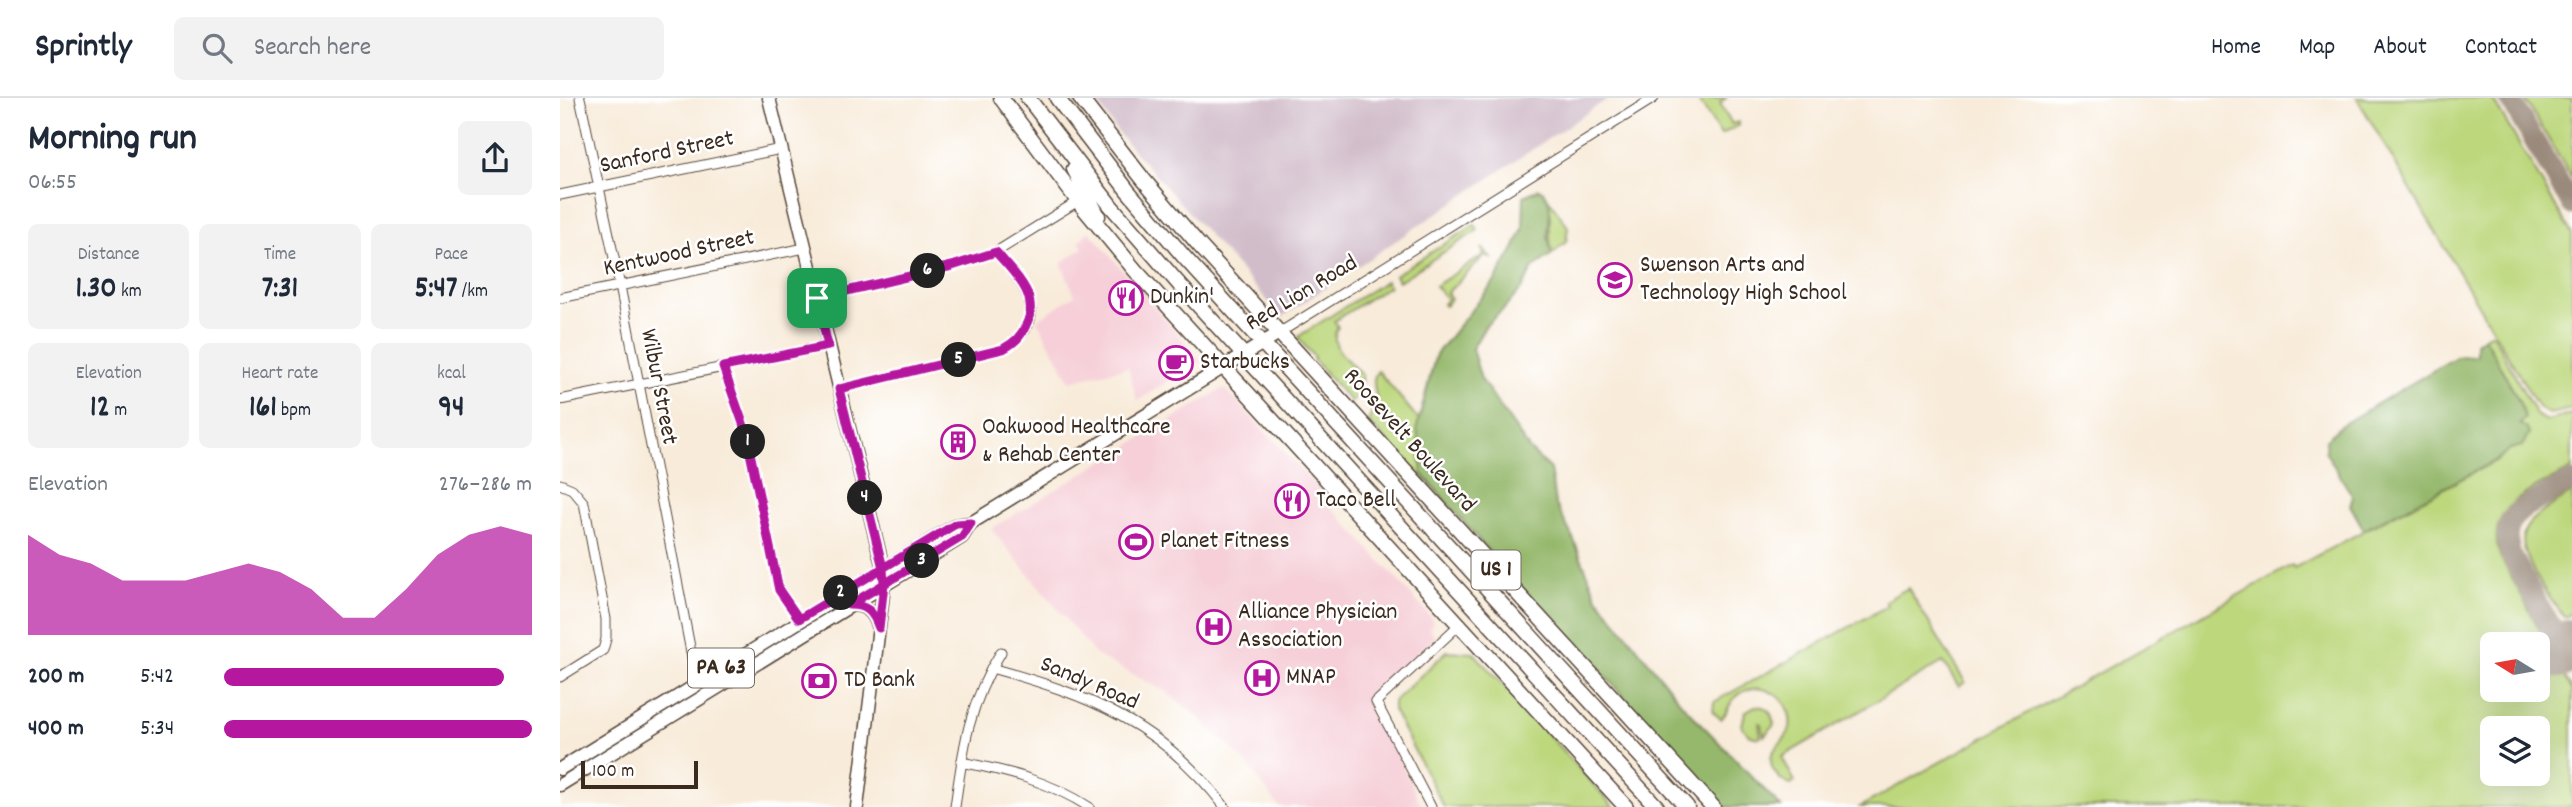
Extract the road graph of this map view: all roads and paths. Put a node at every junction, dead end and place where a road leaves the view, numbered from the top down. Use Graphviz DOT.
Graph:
graph roads {
  1 [pos="580,98"];
  2 [pos="769,98"];
  3 [pos="1001,98"];
  4 [pos="1028,98"];
  5 [pos="1056,98"];
  6 [pos="1080,98"];
  7 [pos="1654,98"];
  8 [pos="1075,123"];
  9 [pos="1057,137"];
  10 [pos="781,149"];
  11 [pos="1143,179"];
  12 [pos="599,187"];
  13 [pos="560,195"];
  14 [pos="1078,201"];
  15 [pos="1111,241"];
  16 [pos="805,248"];
  17 [pos="996,252"];
  18 [pos="620,286"];
  19 [pos="560,298"];
  20 [pos="817,298"];
  21 [pos="1279,333"];
  22 [pos="1262,342"];
  23 [pos="828,346"];
  24 [pos="1242,354"];
  25 [pos="1222,366"];
  26 [pos="723,367"];
  27 [pos="637,384"];
  28 [pos="839,389"];
  29 [pos="560,400"];
  30 [pos="560,484"];
  31 [pos="1425,493"];
  32 [pos="971,523"];
  33 [pos="1468,567"];
  34 [pos="883,568"];
  35 [pos="884,584"];
  36 [pos="849,605"];
  37 [pos="799,619"];
  38 [pos="1459,625"];
  39 [pos="879,628"];
  40 [pos="1002,652"];
  41 [pos="991,668"];
  42 [pos="560,677"];
  43 [pos="697,683"];
  44 [pos="1630,744"];
  45 [pos="961,762"];
  46 [pos="560,769"];
  47 [pos="560,785"];
  48 [pos="1695,788"];
  49 [pos="857,807"];
  50 [pos="955,807"];
  51 [pos="1089,807"];
  52 [pos="1225,807"];
  53 [pos="1431,807"];
  54 [pos="1626,807"];
  55 [pos="1657,807"];
  56 [pos="1687,807"];
  57 [pos="1713,807"];
  1 -- 12 [label="street, Wilbur Street"];
  2 -- 10 [label="main road"];
  3 -- 14 [label="highway, US 1"];
  4 -- 9 [label="highway, US 1"];
  5 -- 8 [label="highway, Roosevelt Boulevard / US 1"];
  6 -- 11 [label="highway, Roosevelt Boulevard / US 1"];
  7 -- 21 [label="street, Red Lion Road"];
  8 -- 11 [label="highway"];
  8 -- 22 [label="highway, Roosevelt Boulevard / US 1"];
  9 -- 15 [label="highway"];
  9 -- 24 [label="highway, US 1"];
  10 -- 12 [label="street, Sanford Street"];
  10 -- 16 [label="main road"];
  11 -- 21 [label="highway, Roosevelt Boulevard / US 1"];
  12 -- 13 [label="street, Sanford Street"];
  12 -- 18 [label="street, Wilbur Street"];
  14 -- 15 [label="highway, US 1"];
  14 -- 17 [label="street"];
  15 -- 25 [label="highway, US 1"];
  16 -- 18 [label="street, Kentwood Street"];
  16 -- 20 [label="main road"];
  17 -- 20 [label="street"];
  17 -- 28 [label="street"];
  18 -- 19 [label="street, Kentwood Street"];
  18 -- 27 [label="street, Wilbur Street"];
  20 -- 23 [label="main road"];
  21 -- 22 [label="main road, Red Lion Road / PA 63"];
  21 -- 31 [label="highway, Roosevelt Boulevard / US 1"];
  22 -- 24 [label="main road, Red Lion Road / PA 63"];
  22 -- 33 [label="highway, Roosevelt Boulevard / US 1"];
  23 -- 26 [label="street"];
  23 -- 28 [label="main road"];
  24 -- 25 [label="main road, Red Lion Road / PA 63"];
  24 -- 55 [label="highway, US 1"];
  25 -- 32 [label="main road, Red Lion Road / PA 63"];
  25 -- 38 [label="highway, US 1"];
  26 -- 27 [label="street"];
  26 -- 37 [label="street"];
  27 -- 29 [label="street"];
  27 -- 43 [label="street, Wilbur Street"];
  28 -- 34 [label="main road"];
  30 -- 42 [label="street"];
  31 -- 33 [label="highway"];
  31 -- 48 [label="highway, Roosevelt Boulevard / US 1"];
  32 -- 34 [label="main road, Red Lion Road / PA 63"];
  32 -- 35 [label="main road, Red Lion Road / PA 63"];
  33 -- 44 [label="highway, Roosevelt Boulevard / US 1"];
  34 -- 35 [label="main road"];
  34 -- 37 [label="main road, Red Lion Road / PA 63"];
  35 -- 36 [label="main road, Red Lion Road / PA 63"];
  35 -- 39 [label="main road"];
  36 -- 39 [label="main road"];
  36 -- 47 [label="main road, Red Lion Road / PA 63"];
  37 -- 43 [label="main road, Red Lion Road / PA 63"];
  38 -- 53 [label="street"];
  38 -- 54 [label="highway, US 1"];
  39 -- 49 [label="main road"];
  40 -- 41 [label="street"];
  41 -- 45 [label="street"];
  41 -- 52 [label="street, Sandy Road"];
  43 -- 46 [label="main road, Red Lion Road / PA 63"];
  44 -- 48 [label="highway"];
  44 -- 56 [label="highway, Roosevelt Boulevard / US 1"];
  45 -- 50 [label="street"];
  45 -- 51 [label="street"];
  48 -- 57 [label="highway, Roosevelt Boulevard / US 1"];
}
